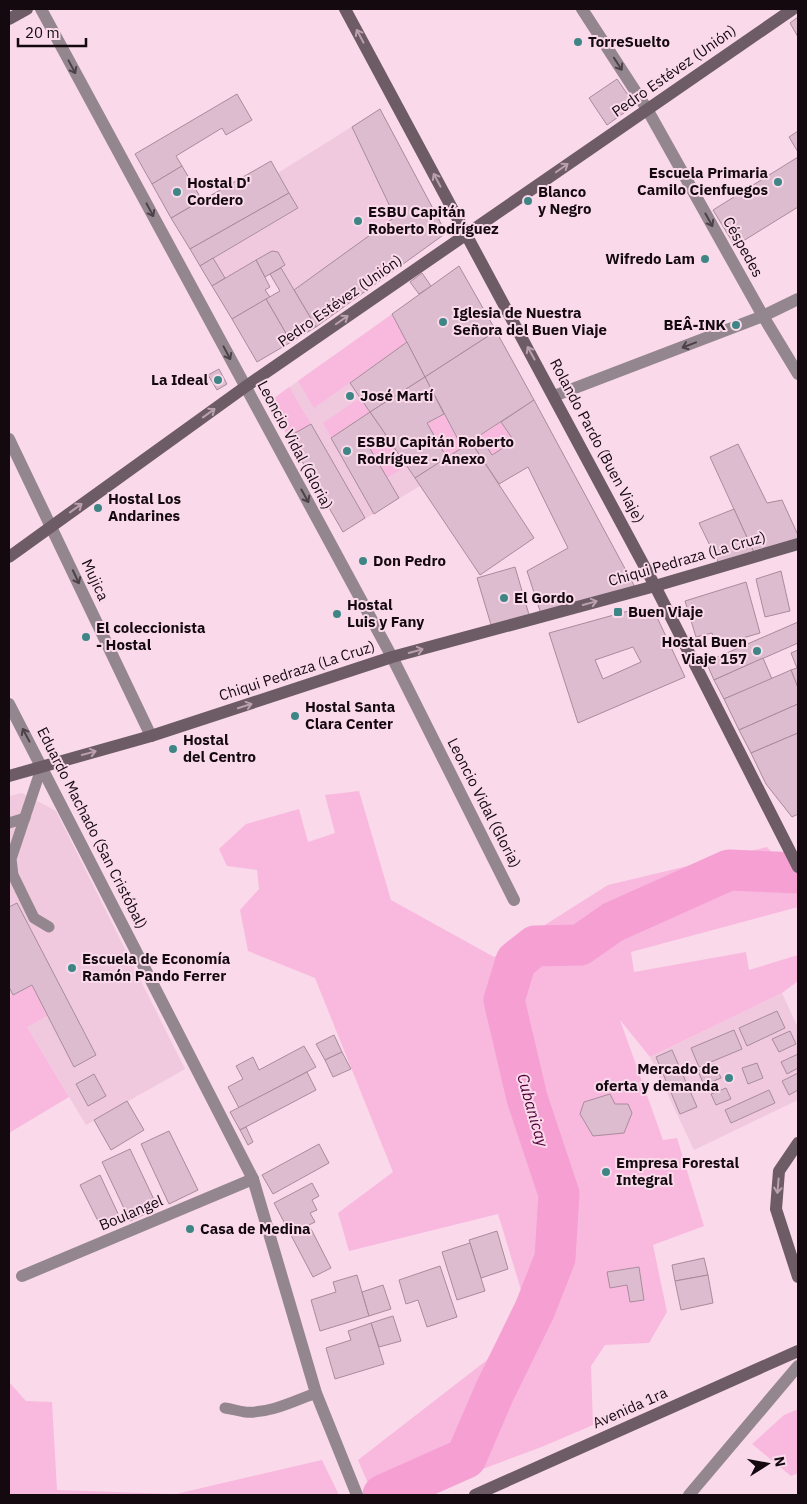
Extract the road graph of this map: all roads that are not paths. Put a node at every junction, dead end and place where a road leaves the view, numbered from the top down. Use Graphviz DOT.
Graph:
graph roads {
  1 [pos="27,9"];
  2 [pos="41,9"];
  3 [pos="345,9"];
  4 [pos="582,9"];
  5 [pos="793,9"];
  6 [pos="9,19"];
  7 [pos="647,109"];
  8 [pos="466,234"];
  9 [pos="798,299"];
  10 [pos="763,316"];
  11 [pos="798,374"];
  12 [pos="245,387"];
  13 [pos="554,396"];
  14 [pos="9,439"];
  15 [pos="52,526"];
  16 [pos="798,544"];
  17 [pos="9,557"];
  18 [pos="655,586"];
  19 [pos="392,657"];
  20 [pos="9,704"];
  21 [pos="151,736"];
  22 [pos="42,766"];
  23 [pos="9,776"];
  24 [pos="25,818"];
  25 [pos="9,823"];
  26 [pos="798,867"];
  27 [pos="514,900"];
  28 [pos="50,928"];
  29 [pos="798,1143"];
  30 [pos="253,1179"];
  31 [pos="22,1276"];
  32 [pos="798,1277"];
  33 [pos="798,1351"];
  34 [pos="798,1366"];
  35 [pos="316,1393"];
  36 [pos="225,1408"];
  37 [pos="357,1495"];
  38 [pos="475,1495"];
  39 [pos="689,1495"];
  1 -- 6 [label="street"];
  2 -- 12 [label="street, Leoncio Vidal (Gloria), one-way"];
  8 -- 3 [label="street, Rolando Pardo (Buen Viaje), one-way"];
  4 -- 7 [label="street, Céspedes, one-way"];
  5 -- 7 [label="street, Pedro Estévez (Unión)"];
  8 -- 7 [label="street, Pedro Estévez (Unión), one-way"];
  7 -- 10 [label="street, Céspedes, one-way"];
  12 -- 8 [label="street, Pedro Estévez (Unión), one-way"];
  13 -- 8 [label="street, Rolando Pardo (Buen Viaje), one-way"];
  9 -- 10 [label="street"];
  10 -- 11 [label="street, Céspedes"];
  10 -- 13 [label="street, one-way"];
  15 -- 12 [label="street, Pedro Estévez (Unión), one-way"];
  12 -- 19 [label="street, Leoncio Vidal (Gloria), one-way"];
  13 -- 18 [label="street, Rolando Pardo (Buen Viaje)"];
  14 -- 15 [label="street, Mujica"];
  15 -- 17 [label="street, Pedro Estévez (Unión)"];
  15 -- 21 [label="street, Mujica, one-way"];
  16 -- 18 [label="street, Chiqui Pedraza (La Cruz)"];
  19 -- 18 [label="street, Chiqui Pedraza (La Cruz), one-way"];
  18 -- 26 [label="street, Rolando Pardo (Buen Viaje)"];
  21 -- 19 [label="street, Chiqui Pedraza (La Cruz), one-way"];
  19 -- 27 [label="street, Leoncio Vidal (Gloria)"];
  22 -- 20 [label="street, Eduardo Machado (San Cristóbal), one-way"];
  22 -- 21 [label="street, Chiqui Pedraza (La Cruz), one-way"];
  22 -- 23 [label="street, Chiqui Pedraza (La Cruz)"];
  22 -- 24 [label="lane"];
  22 -- 30 [label="street, Eduardo Machado (San Cristóbal)"];
  24 -- 25 [label="lane"];
  24 -- 28 [label="lane"];
  29 -- 32 [label="street, one-way"];
  30 -- 31 [label="street, Boulangel"];
  30 -- 35 [label="street, Eduardo Machado (San Cristóbal)"];
  33 -- 38 [label="street, Avenida 1ra"];
  34 -- 39 [label="street"];
  35 -- 36 [label="lane"];
  35 -- 37 [label="street, Eduardo Machado (San Cristóbal)"];
}
